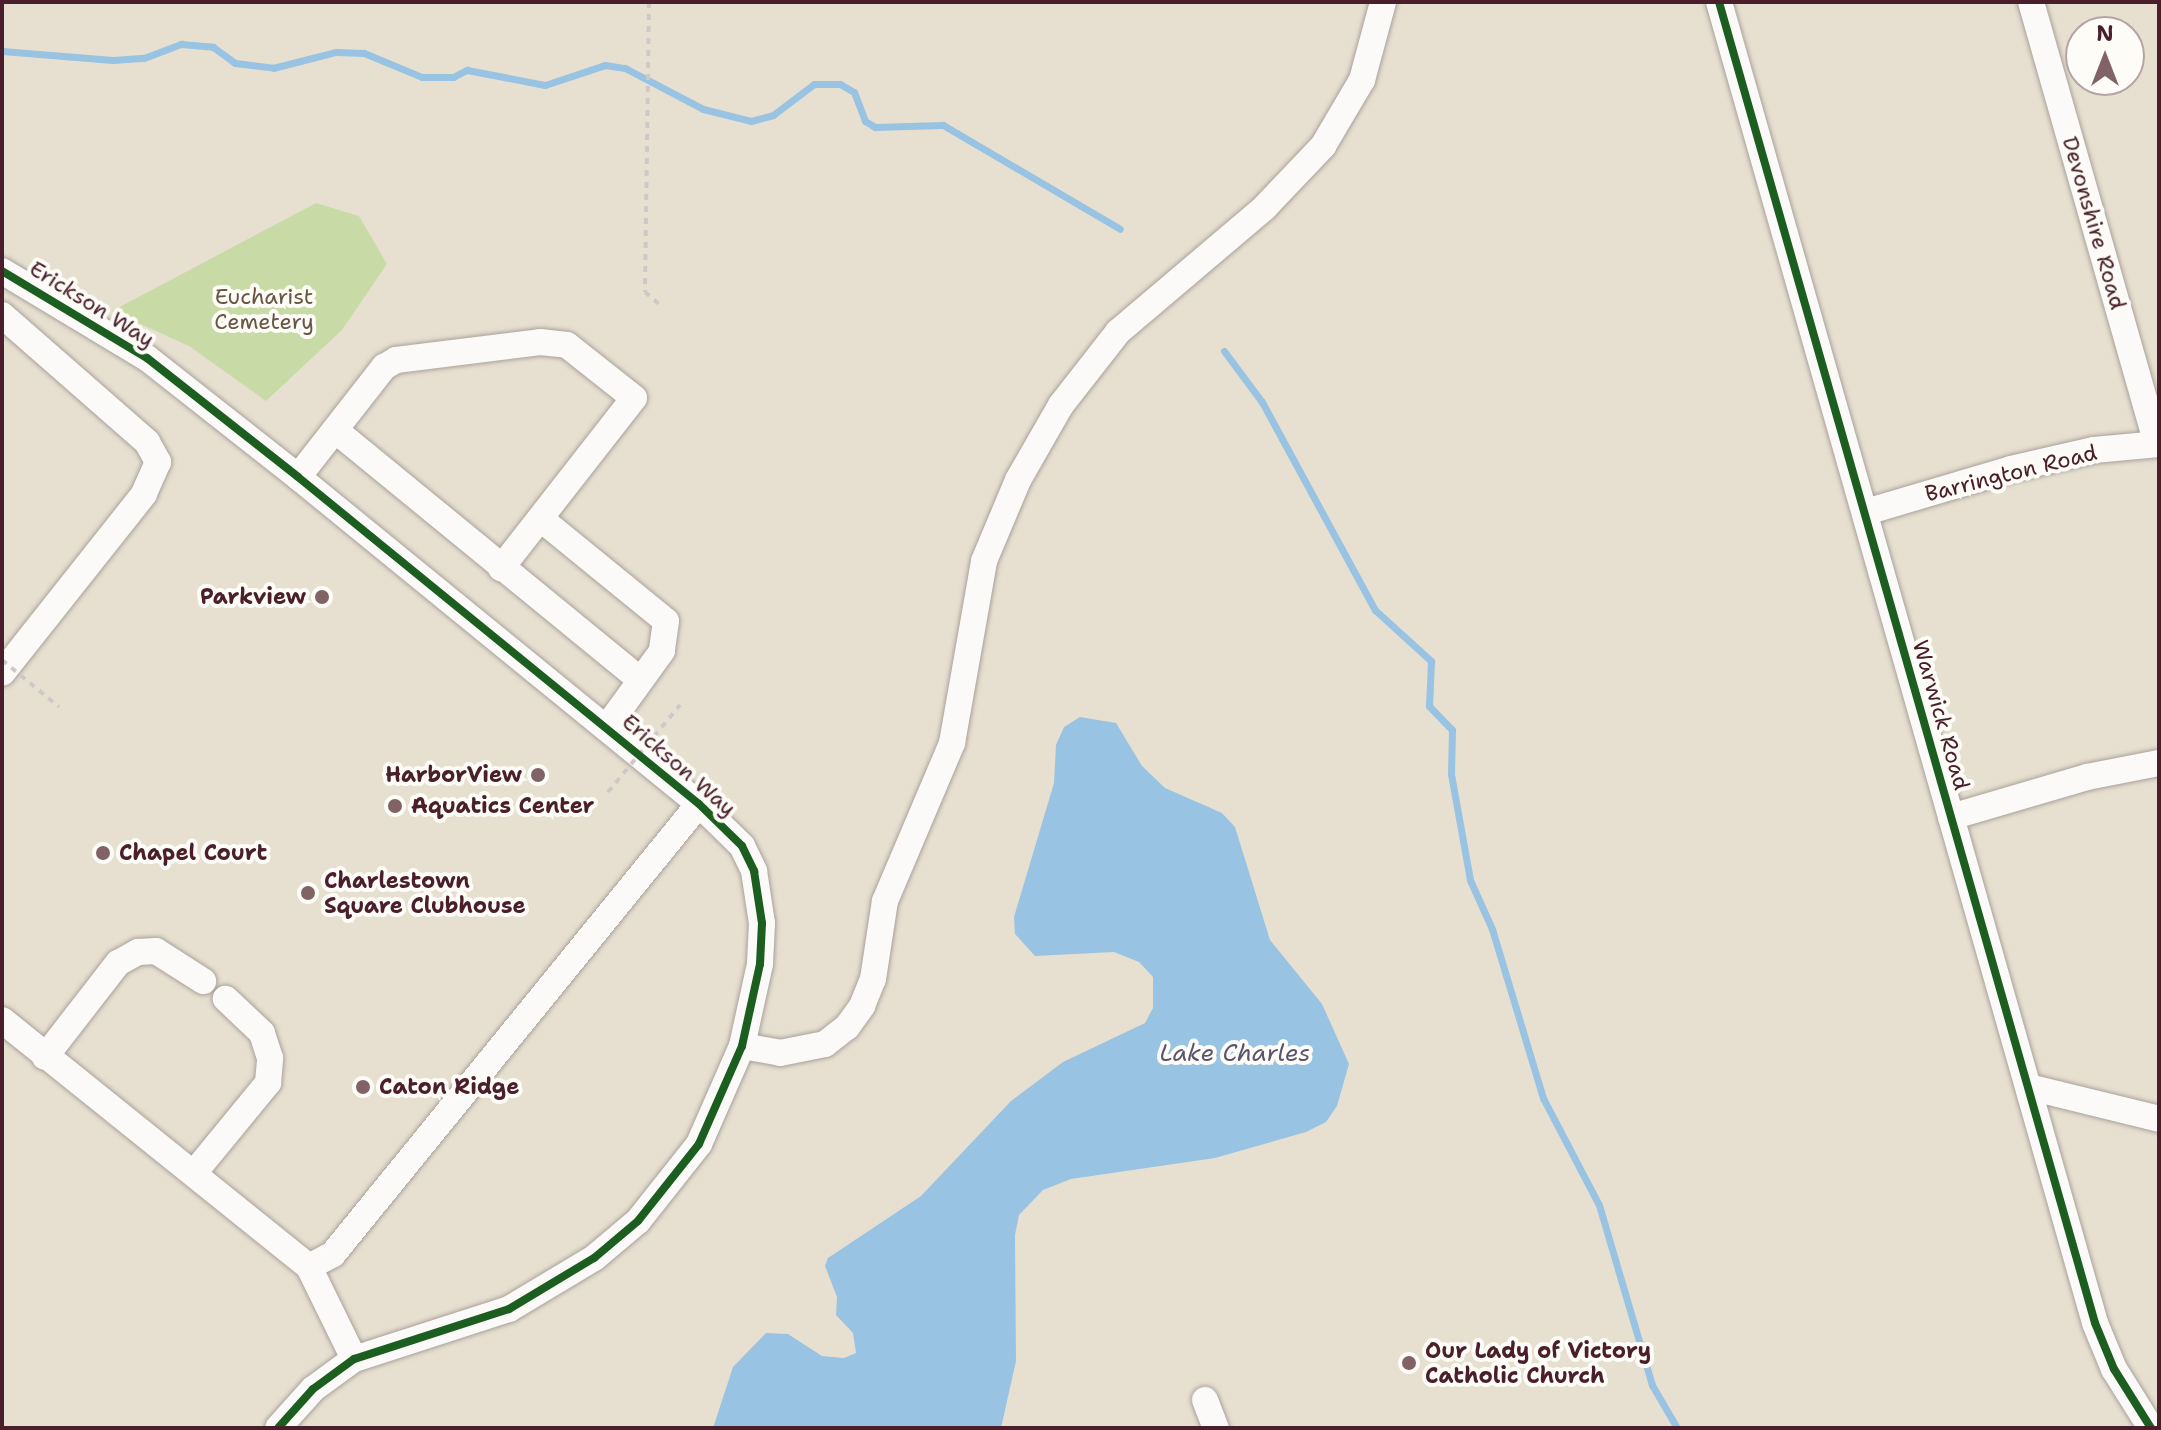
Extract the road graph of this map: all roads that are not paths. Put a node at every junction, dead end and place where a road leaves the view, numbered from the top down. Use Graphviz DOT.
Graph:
graph roads {
  1 [pos="1383,2"];
  2 [pos="1719,2"];
  3 [pos="2031,2"];
  4 [pos="3,274"];
  5 [pos="2,315"];
  6 [pos="335,430"];
  7 [pos="2158,444"];
  8 [pos="298,477"];
  9 [pos="1866,512"];
  10 [pos="541,519"];
  11 [pos="501,568"];
  12 [pos="2,673"];
  13 [pos="638,678"];
  14 [pos="607,727"];
  15 [pos="2159,763"];
  16 [pos="699,804"];
  17 [pos="1951,817"];
  18 [pos="203,981"];
  19 [pos="226,999"];
  20 [pos="2,1020"];
  21 [pos="742,1046"];
  22 [pos="45,1057"];
  23 [pos="2029,1087"];
  24 [pos="2159,1119"];
  25 [pos="194,1173"];
  26 [pos="309,1267"];
  27 [pos="354,1359"];
  28 [pos="1205,1400"];
  29 [pos="278,1428"];
  30 [pos="1216,1428"];
  31 [pos="2151,1428"];
  1 -- 21 [label="street"];
  2 -- 9 [label="street, Warwick Road"];
  3 -- 7 [label="street, Devonshire Road"];
  4 -- 8 [label="street, Erickson Way"];
  5 -- 12 [label="street"];
  6 -- 8 [label="street"];
  6 -- 10 [label="street"];
  6 -- 11 [label="street"];
  7 -- 9 [label="street, Barrington Road"];
  8 -- 14 [label="street, Erickson Way"];
  9 -- 17 [label="street, Warwick Road"];
  10 -- 11 [label="street"];
  10 -- 13 [label="street"];
  11 -- 13 [label="street"];
  13 -- 14 [label="street"];
  14 -- 16 [label="street, Erickson Way"];
  15 -- 17 [label="street"];
  16 -- 21 [label="street, Erickson Way"];
  16 -- 26 [label="street"];
  17 -- 23 [label="street, Warwick Road"];
  18 -- 22 [label="street"];
  19 -- 25 [label="street"];
  20 -- 22 [label="street"];
  21 -- 27 [label="street, Erickson Way"];
  22 -- 25 [label="street"];
  23 -- 24 [label="street"];
  23 -- 31 [label="street, Warwick Road"];
  25 -- 26 [label="street"];
  26 -- 27 [label="street"];
  27 -- 29 [label="street, Erickson Way"];
  28 -- 30 [label="street"];
}
